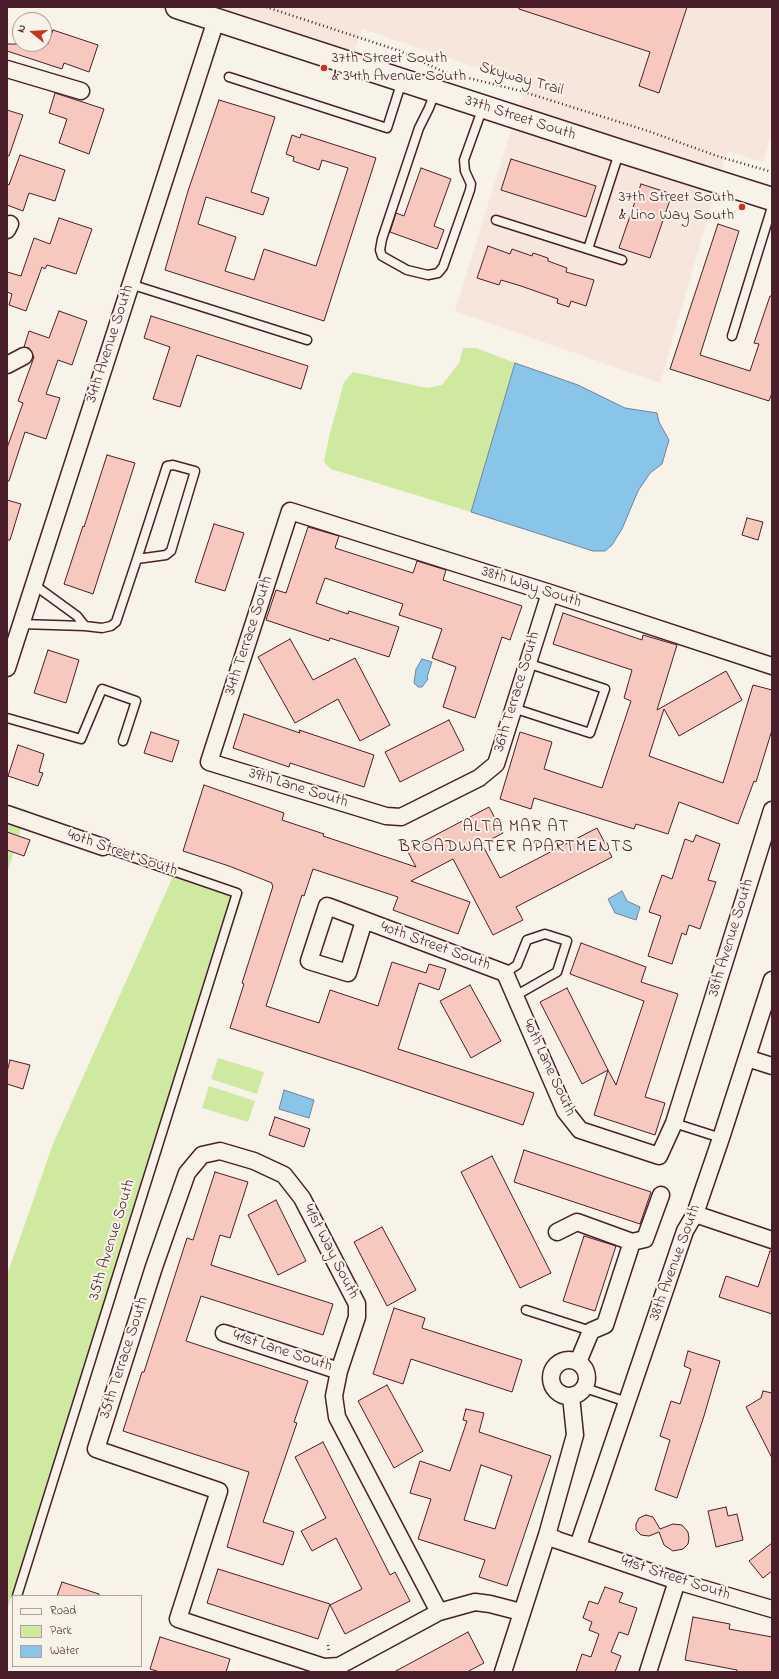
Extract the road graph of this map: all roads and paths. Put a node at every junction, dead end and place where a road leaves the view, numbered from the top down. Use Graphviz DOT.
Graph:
graph roads {
  1 [pos="177,7"];
  2 [pos="266,7"];
  3 [pos="216,20"];
  4 [pos="7,69"];
  5 [pos="229,77"];
  6 [pos="402,80"];
  7 [pos="81,91"];
  8 [pos="435,91"];
  9 [pos="483,107"];
  10 [pos="620,151"];
  11 [pos="772,172"];
  12 [pos="772,199"];
  13 [pos="772,207"];
  14 [pos="496,220"];
  15 [pos="588,249"];
  16 [pos="622,260"];
  17 [pos="130,284"];
  18 [pos="732,336"];
  19 [pos="307,340"];
  20 [pos="24,356"];
  21 [pos="7,365"];
  22 [pos="290,511"];
  23 [pos="137,559"];
  24 [pos="33,584"];
  25 [pos="550,593"];
  26 [pos="21,624"];
  27 [pos="85,626"];
  28 [pos="527,663"];
  29 [pos="772,666"];
  30 [pos="7,668"];
  31 [pos="513,708"];
  32 [pos="7,718"];
  33 [pos="123,741"];
  34 [pos="209,762"];
  35 [pos="772,810"];
  36 [pos="7,814"];
  37 [pos="386,816"];
  38 [pos="103,847"];
  39 [pos="765,857"];
  40 [pos="237,893"];
  41 [pos="364,921"];
  42 [pos="505,973"];
  43 [pos="772,980"];
  44 [pos="515,996"];
  45 [pos="747,1058"];
  46 [pos="772,1066"];
  47 [pos="674,1123"];
  48 [pos="722,1138"];
  49 [pos="659,1156"];
  50 [pos="661,1195"];
  51 [pos="695,1214"];
  52 [pos="557,1232"];
  53 [pos="772,1240"];
  54 [pos="632,1242"];
  55 [pos="154,1267"];
  56 [pos="526,1310"];
  57 [pos="591,1330"];
  58 [pos="224,1333"];
  59 [pos="578,1362"];
  60 [pos="339,1371"];
  61 [pos="585,1388"];
  62 [pos="571,1396"];
  63 [pos="627,1402"];
  64 [pos="548,1535"];
  65 [pos="578,1546"];
  66 [pos="677,1581"];
  67 [pos="17,1595"];
  68 [pos="772,1609"];
  69 [pos="440,1612"];
  70 [pos="521,1612"];
  71 [pos="503,1672"];
  72 [pos="648,1672"];
  1 -- 3 [label="street, 37th Street South"];
  2 -- 11 [label="path, Skyway Trail"];
  3 -- 6 [label="street, 37th Street South"];
  3 -- 17 [label="street, 34th Avenue South"];
  4 -- 7 [label="street"];
  5 -- 6 [label="lane"];
  6 -- 8 [label="street, 37th Street South"];
  8 -- 9 [label="street, 37th Street South"];
  8 -- 9 [label="lane"];
  9 -- 10 [label="street, 37th Street South"];
  10 -- 12 [label="street, 37th Street South"];
  10 -- 15 [label="lane"];
  13 -- 18 [label="lane"];
  14 -- 15 [label="lane"];
  15 -- 16 [label="lane"];
  17 -- 19 [label="lane"];
  17 -- 24 [label="street, 34th Avenue South"];
  20 -- 21 [label="street"];
  22 -- 25 [label="street, 38th Way South"];
  22 -- 34 [label="street, 34th Terrace South"];
  23 -- 23 [label="lane"];
  23 -- 27 [label="lane"];
  24 -- 26 [label="street, 34th Avenue South"];
  24 -- 27 [label="lane"];
  25 -- 28 [label="street, 36th Terrace South"];
  25 -- 29 [label="street, 38th Way South"];
  26 -- 27 [label="lane"];
  26 -- 30 [label="street, 34th Avenue South"];
  28 -- 31 [label="street, 36th Terrace South"];
  28 -- 31 [label="lane"];
  31 -- 37 [label="street, 36th Terrace South"];
  32 -- 33 [label="lane"];
  34 -- 37 [label="street, 39th Lane South"];
  35 -- 39 [label="street, 38th Avenue South"];
  36 -- 38 [label="street, 40th Street South"];
  38 -- 40 [label="lane, 40th Street South"];
  39 -- 47 [label="street, 38th Avenue South"];
  40 -- 67 [label="lane, 35th Avenue South"];
  41 -- 42 [label="street, 40th Street South"];
  42 -- 44 [label="street, 40th Lane South"];
  42 -- 44 [label="lane"];
  43 -- 45 [label="street, 38th Avenue South"];
  44 -- 49 [label="street, 40th Lane South"];
  45 -- 46 [label="street"];
  45 -- 48 [label="street, 38th Avenue South"];
  47 -- 48 [label="lane"];
  47 -- 49 [label="street, 38th Avenue South"];
  48 -- 51 [label="street, 38th Avenue South"];
  50 -- 54 [label="street"];
  51 -- 53 [label="street"];
  51 -- 63 [label="street, 38th Avenue South"];
  52 -- 54 [label="street"];
  54 -- 57 [label="street"];
  55 -- 60 [label="street, 41st Way South"];
  55 -- 69 [label="street, 35th Terrace South"];
  56 -- 57 [label="lane"];
  57 -- 59 [label="street"];
  58 -- 60 [label="street, 41st Lane South"];
  59 -- 61 [label="street"];
  59 -- 62 [label="street"];
  60 -- 69 [label="street, 41st Way South"];
  61 -- 62 [label="street"];
  61 -- 63 [label="lane"];
  62 -- 64 [label="street"];
  63 -- 65 [label="street, 38th Avenue South"];
  64 -- 65 [label="street, 41st Street South"];
  64 -- 70 [label="street"];
  65 -- 66 [label="street, 41st Street South"];
  66 -- 68 [label="street, 41st Street South"];
  66 -- 72 [label="street"];
  69 -- 70 [label="street"];
  70 -- 71 [label="street"];
}
